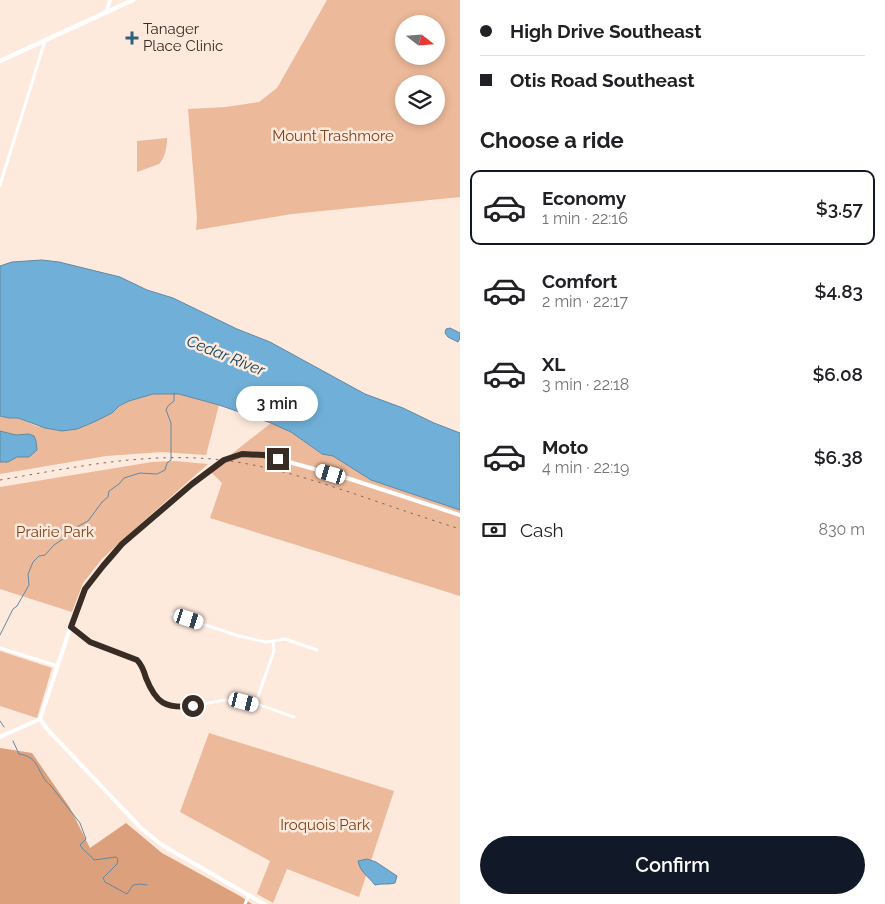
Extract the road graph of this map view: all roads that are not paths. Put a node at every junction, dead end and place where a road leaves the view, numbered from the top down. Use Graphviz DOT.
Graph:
graph roads {
  1 [pos="110,0"];
  2 [pos="133,0"];
  3 [pos="106,13"];
  4 [pos="45,41"];
  5 [pos="0,62"];
  6 [pos="0,185"];
  7 [pos="460,515"];
  8 [pos="172,614"];
  9 [pos="71,627"];
  10 [pos="273,642"];
  11 [pos="1,648"];
  12 [pos="318,650"];
  13 [pos="58,666"];
  14 [pos="255,705"];
  15 [pos="294,717"];
  16 [pos="40,719"];
  17 [pos="0,737"];
  18 [pos="249,895"];
  19 [pos="246,904"];
  20 [pos="264,904"];
  1 -- 3 [label="street"];
  2 -- 3 [label="main road"];
  3 -- 4 [label="main road"];
  4 -- 5 [label="main road"];
  4 -- 6 [label="street"];
  7 -- 9 [label="street"];
  8 -- 10 [label="street"];
  9 -- 13 [label="street"];
  9 -- 14 [label="street"];
  10 -- 12 [label="street"];
  10 -- 14 [label="street"];
  11 -- 13 [label="street"];
  13 -- 16 [label="street"];
  14 -- 15 [label="street"];
  16 -- 17 [label="street"];
  16 -- 18 [label="street"];
  18 -- 19 [label="street"];
  18 -- 20 [label="street"];
}
